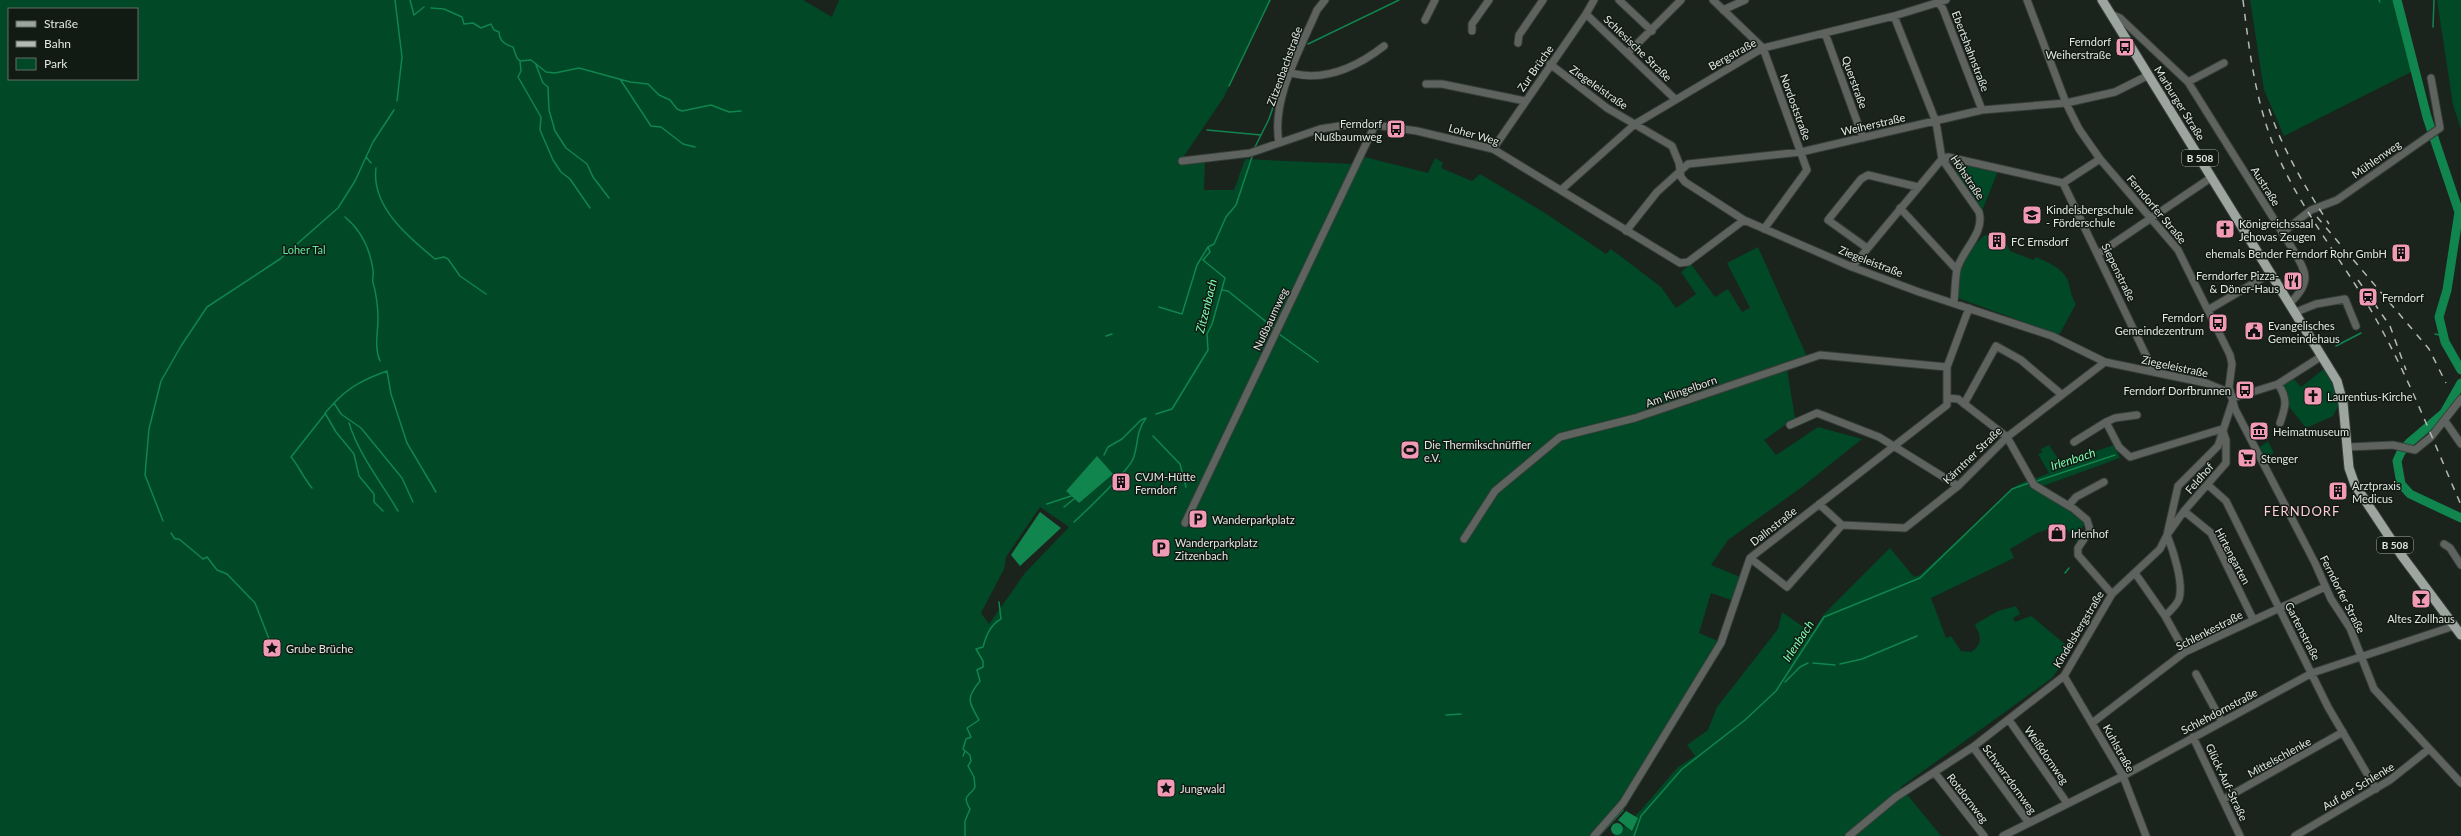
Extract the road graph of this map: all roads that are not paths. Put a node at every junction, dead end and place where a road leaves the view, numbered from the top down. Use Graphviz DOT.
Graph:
graph roads {
  1 [pos="1325,0"];
  2 [pos="1435,0"];
  3 [pos="1489,0"];
  4 [pos="1543,0"];
  5 [pos="1594,0"];
  6 [pos="1619,0"];
  7 [pos="1681,0"];
  8 [pos="1712,0"];
  9 [pos="1745,0"];
  10 [pos="1946,0"];
  11 [pos="2027,0"];
  12 [pos="2102,0"];
  13 [pos="1937,1"];
  14 [pos="1723,10"];
  15 [pos="1586,14"];
  16 [pos="2111,14"];
  17 [pos="1894,16"];
  18 [pos="1425,20"];
  19 [pos="1472,31"];
  20 [pos="1652,31"];
  21 [pos="1825,34"];
  22 [pos="1518,43"];
  23 [pos="1384,46"];
  24 [pos="1763,48"];
  25 [pos="1628,53"];
  26 [pos="2224,63"];
  27 [pos="1550,64"];
  28 [pos="1291,73"];
  29 [pos="2149,75"];
  30 [pos="2431,78"];
  31 [pos="2188,82"];
  32 [pos="1426,84"];
  33 [pos="1675,99"];
  34 [pos="1525,101"];
  35 [pos="2066,103"];
  36 [pos="1982,110"];
  37 [pos="1936,122"];
  38 [pos="1635,124"];
  39 [pos="1375,125"];
  40 [pos="1863,138"];
  41 [pos="1279,143"];
  42 [pos="1493,148"];
  43 [pos="1801,152"];
  44 [pos="1942,159"];
  45 [pos="2100,159"];
  46 [pos="1182,162"];
  47 [pos="1680,173"];
  48 [pos="2212,177"];
  49 [pos="2062,183"];
  50 [pos="1918,187"];
  51 [pos="1561,190"];
  52 [pos="1900,208"];
  53 [pos="1744,220"];
  54 [pos="2152,220"];
  55 [pos="1764,229"];
  56 [pos="1626,230"];
  57 [pos="2282,233"];
  58 [pos="1867,248"];
  59 [pos="2098,254"];
  60 [pos="1852,267"];
  61 [pos="1957,270"];
  62 [pos="2271,273"];
  63 [pos="2290,302"];
  64 [pos="1954,304"];
  65 [pos="1969,308"];
  66 [pos="2208,310"];
  67 [pos="2296,312"];
  68 [pos="2356,326"];
  69 [pos="2322,356"];
  70 [pos="2106,362"];
  71 [pos="1947,367"];
  72 [pos="2154,372"];
  73 [pos="2278,384"];
  74 [pos="2061,394"];
  75 [pos="1947,398"];
  76 [pos="2233,398"];
  77 [pos="2461,399"];
  78 [pos="1964,404"];
  79 [pos="2137,415"];
  80 [pos="2445,421"];
  81 [pos="2106,422"];
  82 [pos="2280,423"];
  83 [pos="1790,425"];
  84 [pos="2222,429"];
  85 [pos="2007,437"];
  86 [pos="2074,442"];
  87 [pos="2461,444"];
  88 [pos="1894,445"];
  89 [pos="2348,447"];
  90 [pos="2104,482"];
  91 [pos="2208,485"];
  92 [pos="1958,486"];
  93 [pos="1819,504"];
  94 [pos="2069,506"];
  95 [pos="2184,511"];
  96 [pos="1185,523"];
  97 [pos="1842,525"];
  98 [pos="2167,535"];
  99 [pos="1464,539"];
  100 [pos="2444,544"];
  101 [pos="1750,558"];
  102 [pos="2461,566"];
  103 [pos="2135,573"];
  104 [pos="2325,587"];
  105 [pos="2112,594"];
  106 [pos="2279,608"];
  107 [pos="2165,616"];
  108 [pos="2254,619"];
  109 [pos="2454,626"];
  110 [pos="2461,635"];
  111 [pos="2185,652"];
  112 [pos="2360,656"];
  113 [pos="2312,673"];
  114 [pos="2196,674"];
  115 [pos="2064,676"];
  116 [pos="2009,720"];
  117 [pos="2222,722"];
  118 [pos="2092,723"];
  119 [pos="2343,732"];
  120 [pos="2193,737"];
  121 [pos="1973,747"];
  122 [pos="2429,750"];
  123 [pos="1935,773"];
  124 [pos="2123,776"];
  125 [pos="2461,783"];
  126 [pos="2376,789"];
  127 [pos="2224,799"];
  128 [pos="2067,803"];
  129 [pos="2029,823"];
  130 [pos="1594,836"];
  131 [pos="1849,836"];
  132 [pos="1984,836"];
  133 [pos="2003,836"];
  134 [pos="2146,836"];
  135 [pos="2240,836"];
  136 [pos="2295,836"];
  1 -- 28 [label="street, Zitzenbachstraße"];
  2 -- 18 [label="street"];
  3 -- 19 [label="street"];
  4 -- 22 [label="street"];
  5 -- 15 [label="street, Zur Brüche"];
  6 -- 20 [label="street"];
  7 -- 20 [label="street"];
  8 -- 14 [label="street, Nordoststraße"];
  9 -- 14 [label="street"];
  10 -- 13 [label="street, Bergstraße"];
  11 -- 35 [label="street, Ferndorfer Straße"];
  12 -- 16 [label="main road, Marburger Straße / B 508"];
  13 -- 17 [label="street, Bergstraße"];
  13 -- 36 [label="street, Ebertshahnstraße"];
  14 -- 24 [label="street, Nordoststraße"];
  15 -- 25 [label="street, Schlesische Straße"];
  15 -- 27 [label="street, Zur Brüche"];
  16 -- 29 [label="main road, Marburger Straße / B 508"];
  16 -- 31 [label="street, Austraße"];
  17 -- 21 [label="street, Bergstraße"];
  17 -- 37 [label="street, Höhstraße"];
  20 -- 25 [label="street"];
  21 -- 24 [label="street, Bergstraße"];
  21 -- 40 [label="street, Querstraße"];
  23 -- 28 [label="street"];
  24 -- 33 [label="street, Bergstraße"];
  24 -- 43 [label="street, Nordoststraße"];
  25 -- 33 [label="street, Schlesische Straße"];
  26 -- 31 [label="street"];
  27 -- 34 [label="street, Zur Brüche"];
  27 -- 38 [label="street, Ziegeleistraße"];
  28 -- 41 [label="street, Zitzenbachstraße"];
  29 -- 35 [label="street, Weiherstraße"];
  29 -- 48 [label="main road, Marburger Straße / B 508"];
  30 -- 57 [label="street, Mühlenweg"];
  31 -- 57 [label="street, Austraße"];
  32 -- 34 [label="street"];
  33 -- 38 [label="street, Bergstraße"];
  34 -- 42 [label="street, Zur Brüche"];
  35 -- 36 [label="street, Weiherstraße"];
  35 -- 45 [label="street, Ferndorfer Straße"];
  36 -- 37 [label="street, Weiherstraße"];
  37 -- 40 [label="street, Weiherstraße"];
  37 -- 44 [label="street, Höhstraße"];
  38 -- 47 [label="street, Ziegeleistraße"];
  38 -- 51 [label="street, Bergstraße"];
  39 -- 41 [label="street, Loher Weg"];
  39 -- 42 [label="street, Loher Weg"];
  39 -- 96 [label="street, Nußbaumweg"];
  40 -- 43 [label="street, Weiherstraße"];
  41 -- 46 [label="street, Loher Weg"];
  42 -- 51 [label="street, Loher Weg"];
  43 -- 47 [label="street, Weiherstraße"];
  43 -- 55 [label="street, Nordoststraße"];
  44 -- 49 [label="street"];
  44 -- 50 [label="street"];
  44 -- 61 [label="street, Höhstraße"];
  45 -- 49 [label="street"];
  45 -- 54 [label="street, Ferndorfer Straße"];
  47 -- 53 [label="street, Ziegeleistraße"];
  47 -- 56 [label="street, Weiherstraße"];
  48 -- 54 [label="street"];
  48 -- 62 [label="main road, Marburger Straße / B 508"];
  49 -- 59 [label="street, Siepenstraße"];
  50 -- 52 [label="street"];
  50 -- 58 [label="street"];
  51 -- 56 [label="street, Loher Weg"];
  52 -- 58 [label="street"];
  52 -- 61 [label="street"];
  53 -- 55 [label="street, Ziegeleistraße"];
  53 -- 56 [label="street, Loher Weg"];
  54 -- 59 [label="street"];
  54 -- 66 [label="street, Ferndorfer Straße"];
  55 -- 60 [label="street, Ziegeleistraße"];
  57 -- 63 [label="street, Austraße"];
  58 -- 60 [label="street"];
  59 -- 72 [label="street, Siepenstraße"];
  60 -- 64 [label="street, Ziegeleistraße"];
  61 -- 64 [label="street, Höhstraße"];
  62 -- 63 [label="main road, Marburger Straße / B 508"];
  62 -- 66 [label="street"];
  63 -- 67 [label="main road, Marburger Straße / B 508"];
  64 -- 65 [label="street, Ziegeleistraße"];
  65 -- 70 [label="street, Ziegeleistraße"];
  65 -- 71 [label="street"];
  66 -- 76 [label="street, Ferndorfer Straße"];
  67 -- 68 [label="street"];
  67 -- 69 [label="main road, Marburger Straße / B 508"];
  69 -- 73 [label="street"];
  69 -- 89 [label="main road, Marburger Straße / B 508"];
  70 -- 72 [label="street, Ziegeleistraße"];
  70 -- 74 [label="street, Kärntner Straße"];
  71 -- 75 [label="street"];
  71 -- 99 [label="street, Am Klingelborn"];
  72 -- 76 [label="street, Ziegeleistraße"];
  73 -- 76 [label="street"];
  73 -- 82 [label="street"];
  74 -- 78 [label="street"];
  74 -- 85 [label="street, Kärntner Straße"];
  75 -- 78 [label="street"];
  75 -- 88 [label="street, Dallnstraße"];
  76 -- 84 [label="street, Kindelsbergstraße"];
  76 -- 104 [label="street, Ferndorfer Straße"];
  77 -- 80 [label="street"];
  78 -- 85 [label="street"];
  79 -- 81 [label="street"];
  80 -- 87 [label="street"];
  80 -- 89 [label="street"];
  81 -- 84 [label="street"];
  81 -- 86 [label="street"];
  83 -- 88 [label="street"];
  84 -- 91 [label="street, Feldhof"];
  84 -- 98 [label="street, Kindelsbergstraße"];
  85 -- 92 [label="street, Kärntner Straße"];
  85 -- 94 [label="street"];
  88 -- 92 [label="street"];
  88 -- 93 [label="street, Dallnstraße"];
  89 -- 109 [label="main road, Marburger Straße / B 508"];
  90 -- 94 [label="street"];
  91 -- 95 [label="street, Feldhof"];
  91 -- 106 [label="street, Gartenstraße"];
  92 -- 97 [label="street, Kärntner Straße"];
  93 -- 97 [label="street"];
  93 -- 101 [label="street, Dallnstraße"];
  94 -- 105 [label="street"];
  95 -- 98 [label="street, Feldhof"];
  95 -- 108 [label="street, Hirtengarten"];
  97 -- 101 [label="street"];
  98 -- 103 [label="street, Kindelsbergstraße"];
  98 -- 107 [label="street"];
  100 -- 102 [label="street"];
  101 -- 130 [label="street, Dallnstraße"];
  103 -- 105 [label="street, Kindelsbergstraße"];
  103 -- 107 [label="street"];
  104 -- 106 [label="street, Schlenkestraße"];
  104 -- 112 [label="street, Ferndorfer Straße"];
  105 -- 115 [label="street, Kindelsbergstraße"];
  106 -- 108 [label="street, Schlenkestraße"];
  106 -- 113 [label="street, Gartenstraße"];
  107 -- 111 [label="street"];
  108 -- 111 [label="street, Schlenkestraße"];
  109 -- 110 [label="main road, Marburger Straße / B 508"];
  109 -- 112 [label="street, Schlehdornstraße"];
  111 -- 118 [label="street, Schlenkestraße"];
  112 -- 113 [label="street, Schlehdornstraße"];
  112 -- 122 [label="street, Ferndorfer Straße"];
  113 -- 117 [label="street, Schlehdornstraße"];
  113 -- 119 [label="street, Gartenstraße"];
  114 -- 117 [label="street"];
  115 -- 116 [label="street, Kindelsbergstraße"];
  115 -- 118 [label="street, Kuhlstraße"];
  116 -- 121 [label="street, Kindelsbergstraße"];
  116 -- 128 [label="street, Weißdornweg"];
  117 -- 120 [label="street, Schlehdornstraße"];
  118 -- 124 [label="street, Kuhlstraße"];
  119 -- 126 [label="street, Gartenstraße"];
  119 -- 127 [label="street, Mittelschlenke"];
  120 -- 124 [label="street, Schlehdornstraße"];
  120 -- 127 [label="street, Glück-Auf-Straße"];
  121 -- 123 [label="street, Kindelsbergstraße"];
  121 -- 129 [label="street, Schwarzdornweg"];
  122 -- 125 [label="street, Ferndorfer Straße"];
  122 -- 126 [label="street, Auf der Schlenke"];
  123 -- 131 [label="street, Kindelsbergstraße"];
  123 -- 132 [label="street, Rotdornweg"];
  124 -- 128 [label="street, Schlehdornstraße"];
  124 -- 134 [label="street, Kuhlstraße"];
  126 -- 136 [label="street, Auf der Schlenke"];
  127 -- 135 [label="street, Glück-Auf-Straße"];
  128 -- 129 [label="street, Schlehdornstraße"];
  129 -- 133 [label="street, Schlehdornstraße"];
}
